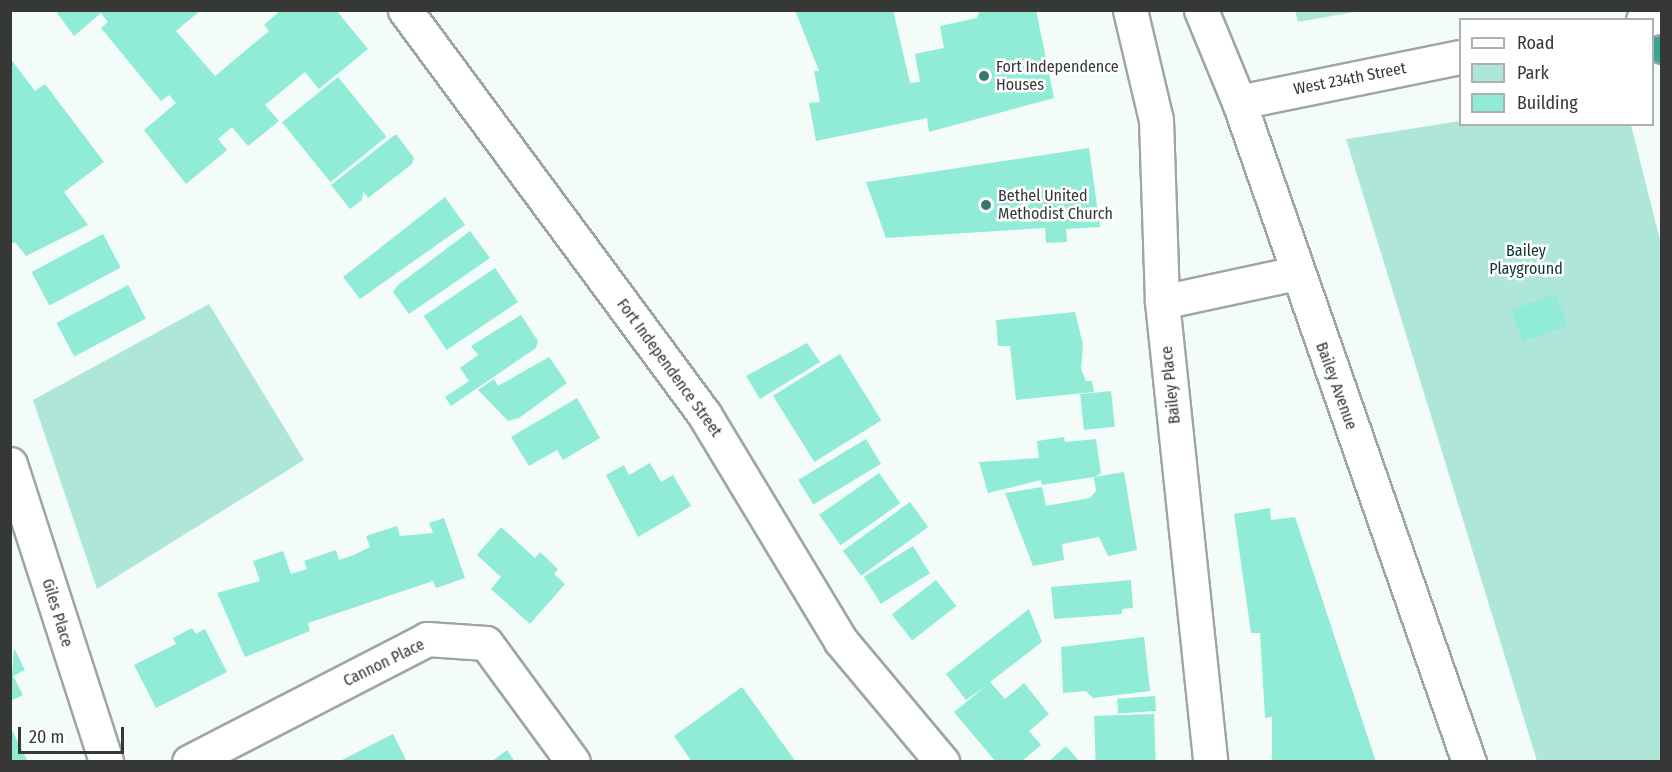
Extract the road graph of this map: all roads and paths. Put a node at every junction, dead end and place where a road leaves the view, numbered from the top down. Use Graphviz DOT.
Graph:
graph roads {
  1 [pos="405,10"];
  2 [pos="1130,10"];
  3 [pos="1201,10"];
  4 [pos="1653,10"];
  5 [pos="1662,46"];
  6 [pos="1459,57"];
  7 [pos="1239,102"];
  8 [pos="1296,273"];
  9 [pos="1162,302"];
  10 [pos="10,464"];
  11 [pos="106,762"];
  12 [pos="189,762"];
  13 [pos="573,762"];
  14 [pos="942,762"];
  15 [pos="1210,762"];
  16 [pos="1469,762"];
  1 -- 14 [label="street, Fort Independence Street"];
  2 -- 9 [label="street, Bailey Place"];
  3 -- 7 [label="street, Bailey Avenue"];
  4 -- 5 [label="highway"];
  6 -- 7 [label="street, West 234th Street"];
  7 -- 8 [label="street, Bailey Avenue"];
  8 -- 9 [label="street"];
  8 -- 16 [label="street, Bailey Avenue"];
  9 -- 15 [label="street, Bailey Place"];
  10 -- 11 [label="street, Giles Place"];
  12 -- 13 [label="street, Cannon Place"];
}
